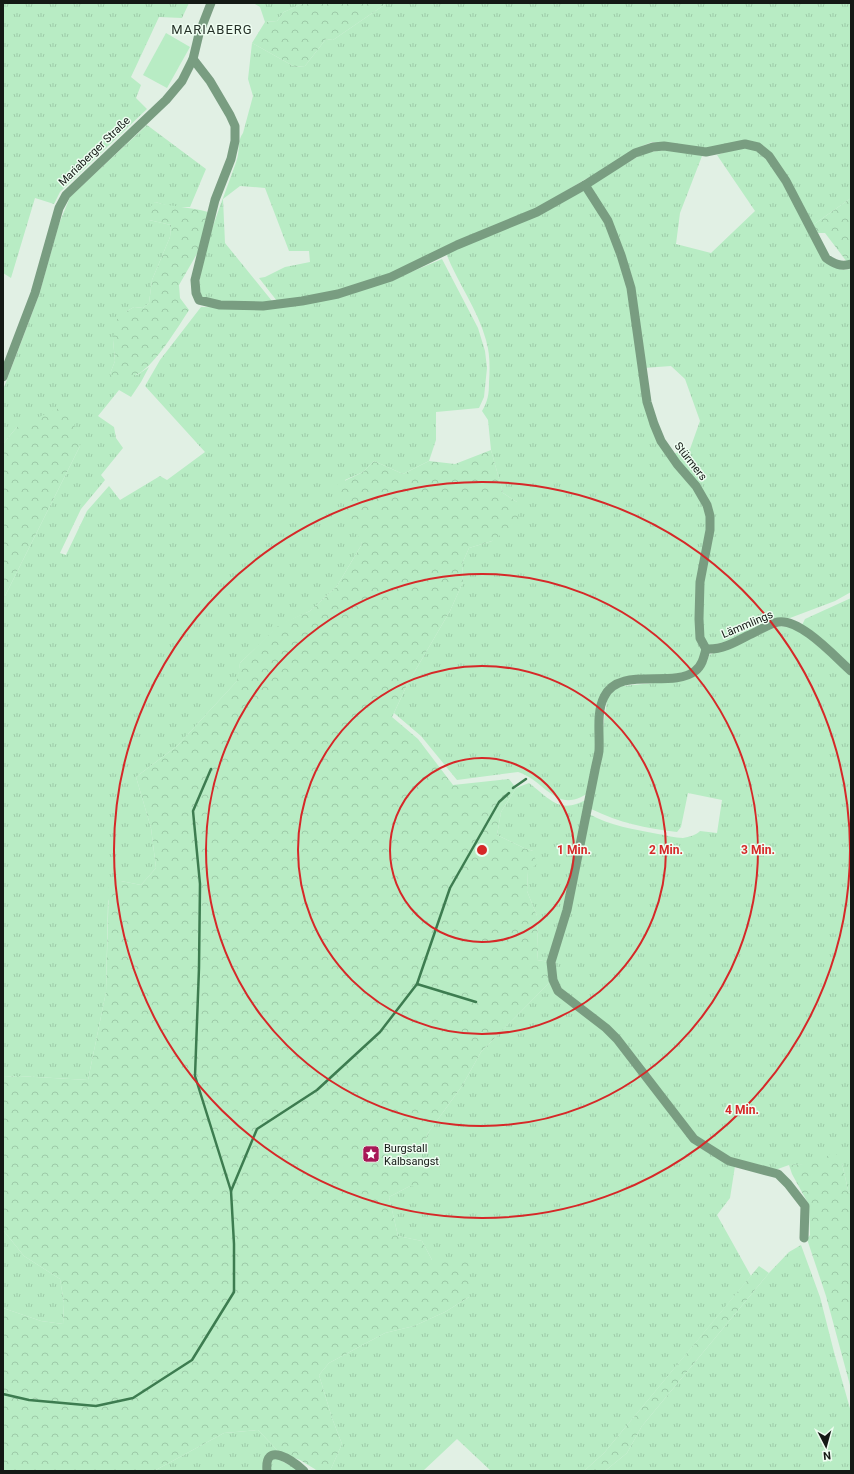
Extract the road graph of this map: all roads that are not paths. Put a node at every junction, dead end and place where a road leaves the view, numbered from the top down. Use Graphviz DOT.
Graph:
graph roads {
  1 [pos="212,3"];
  2 [pos="193,59"];
  3 [pos="586,184"];
  4 [pos="851,264"];
  5 [pos="3,377"];
  6 [pos="706,649"];
  7 [pos="851,671"];
  8 [pos="804,1238"];
  9 [pos="267,1471"];
  10 [pos="304,1471"];
  1 -- 2 [label="street, Mariaberger Straße"];
  2 -- 3 [label="street"];
  2 -- 5 [label="street, Mariaberger Straße"];
  3 -- 4 [label="street"];
  3 -- 6 [label="street, Stürmers"];
  6 -- 7 [label="street, Lämmlings"];
  6 -- 8 [label="street"];
  9 -- 10 [label="street"];
}
